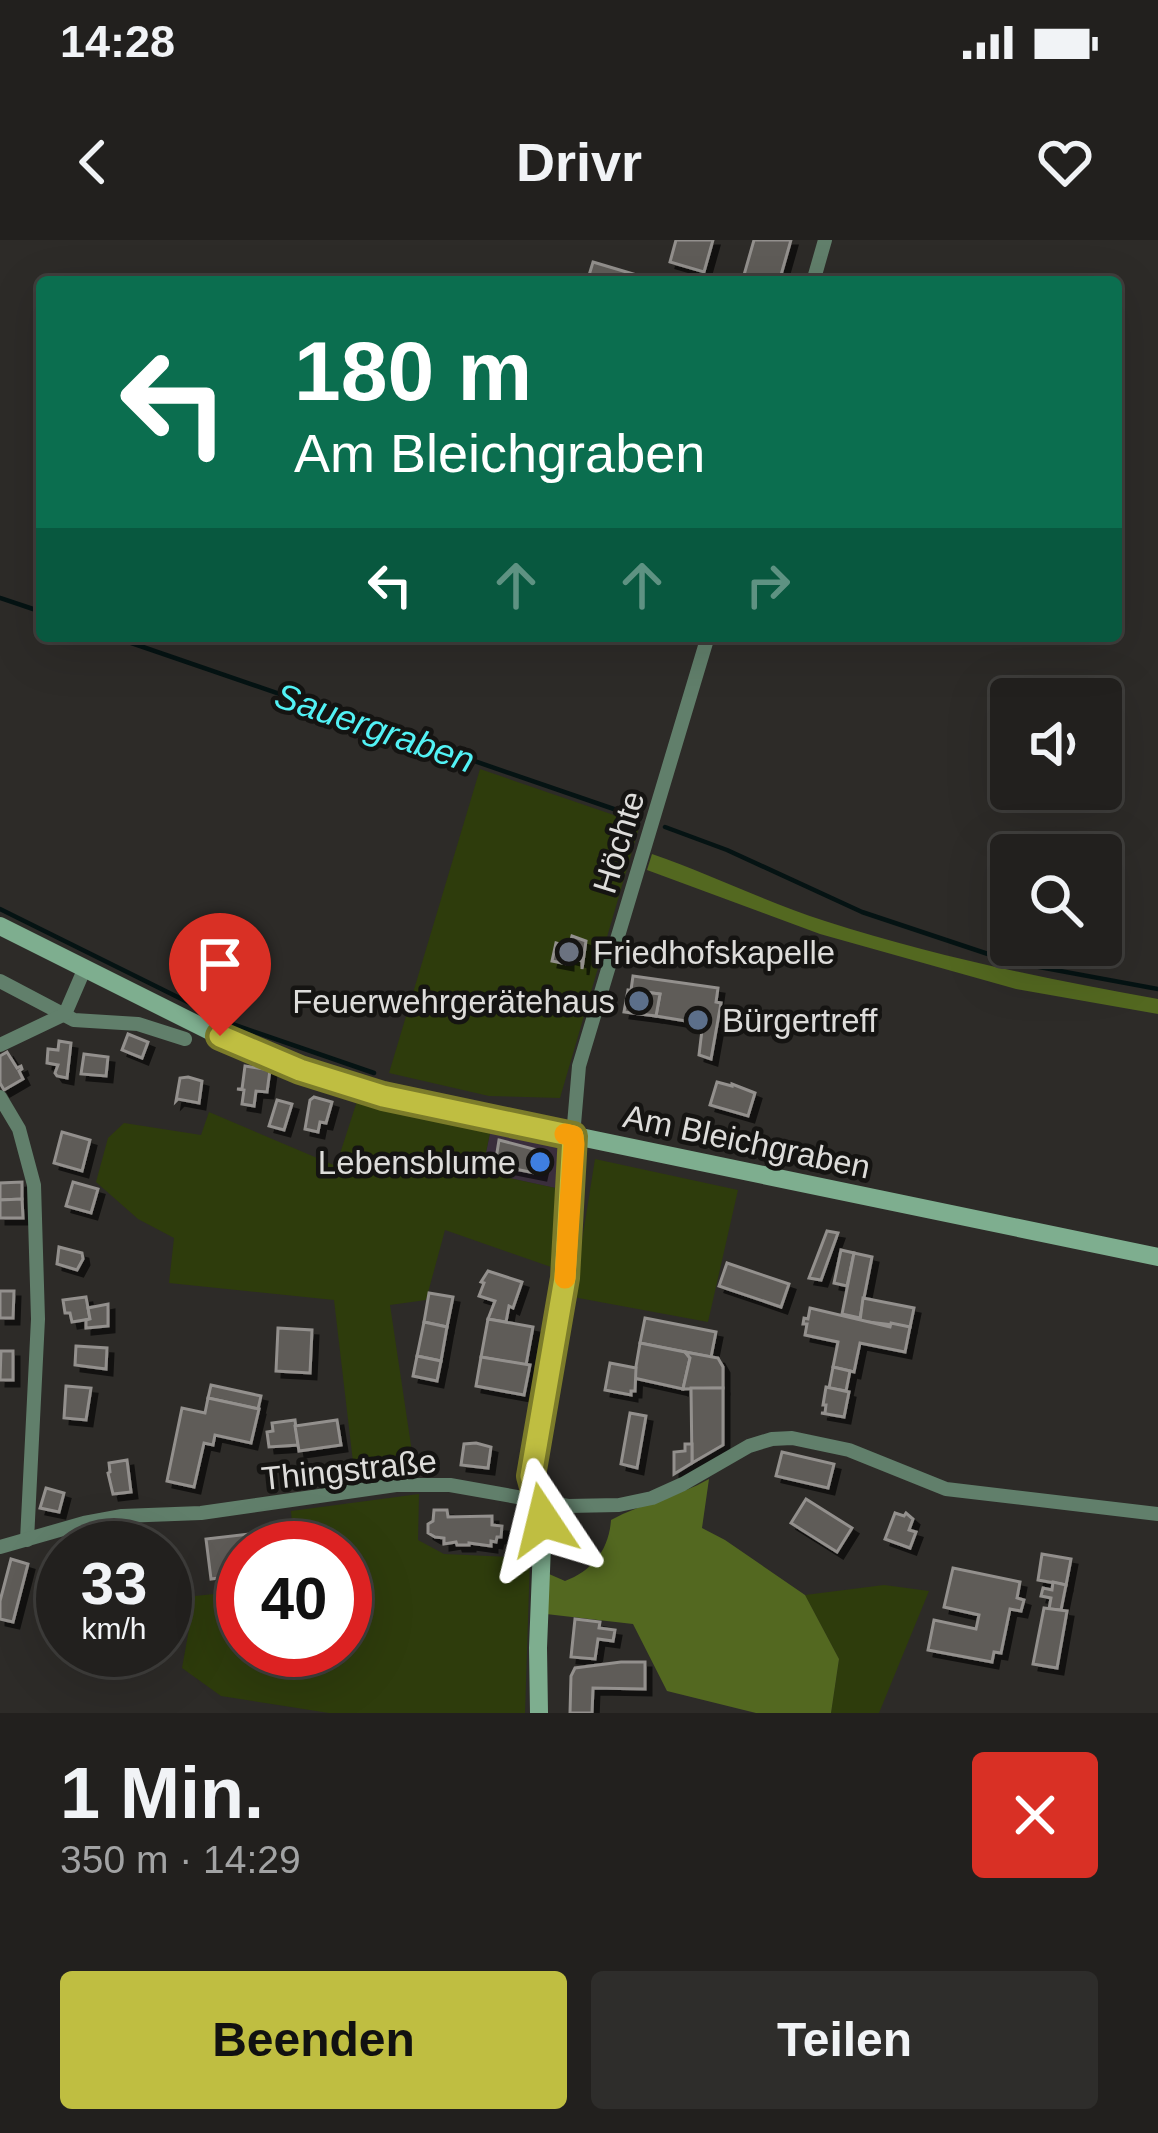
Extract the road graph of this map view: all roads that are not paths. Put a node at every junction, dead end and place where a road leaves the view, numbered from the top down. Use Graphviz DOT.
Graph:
graph roads {
  1 [pos="825,240"];
  2 [pos="816,276"];
  3 [pos="706,642"];
  4 [pos="0,926"];
  5 [pos="84,970"];
  6 [pos="0,981"];
  7 [pos="65,1014"];
  8 [pos="185,1039"];
  9 [pos="0,1045"];
  10 [pos="0,1097"];
  11 [pos="573,1136"];
  12 [pos="1158,1257"];
  13 [pos="536,1500"];
  14 [pos="1158,1514"];
  15 [pos="27,1540"];
  16 [pos="0,1547"];
  17 [pos="539,1713"];
  1 -- 2 [label="street"];
  3 -- 11 [label="street, Höchte"];
  4 -- 5 [label="street, Am Bleichgraben"];
  5 -- 7 [label="street"];
  5 -- 11 [label="street, Am Bleichgraben"];
  6 -- 7 [label="street"];
  7 -- 8 [label="street"];
  7 -- 9 [label="street"];
  10 -- 15 [label="street"];
  11 -- 12 [label="street, Am Bleichgraben"];
  11 -- 13 [label="street"];
  13 -- 14 [label="street, Thingstraße"];
  13 -- 15 [label="street, Thingstraße"];
  13 -- 17 [label="street"];
  15 -- 16 [label="street, Thingstraße"];
}
